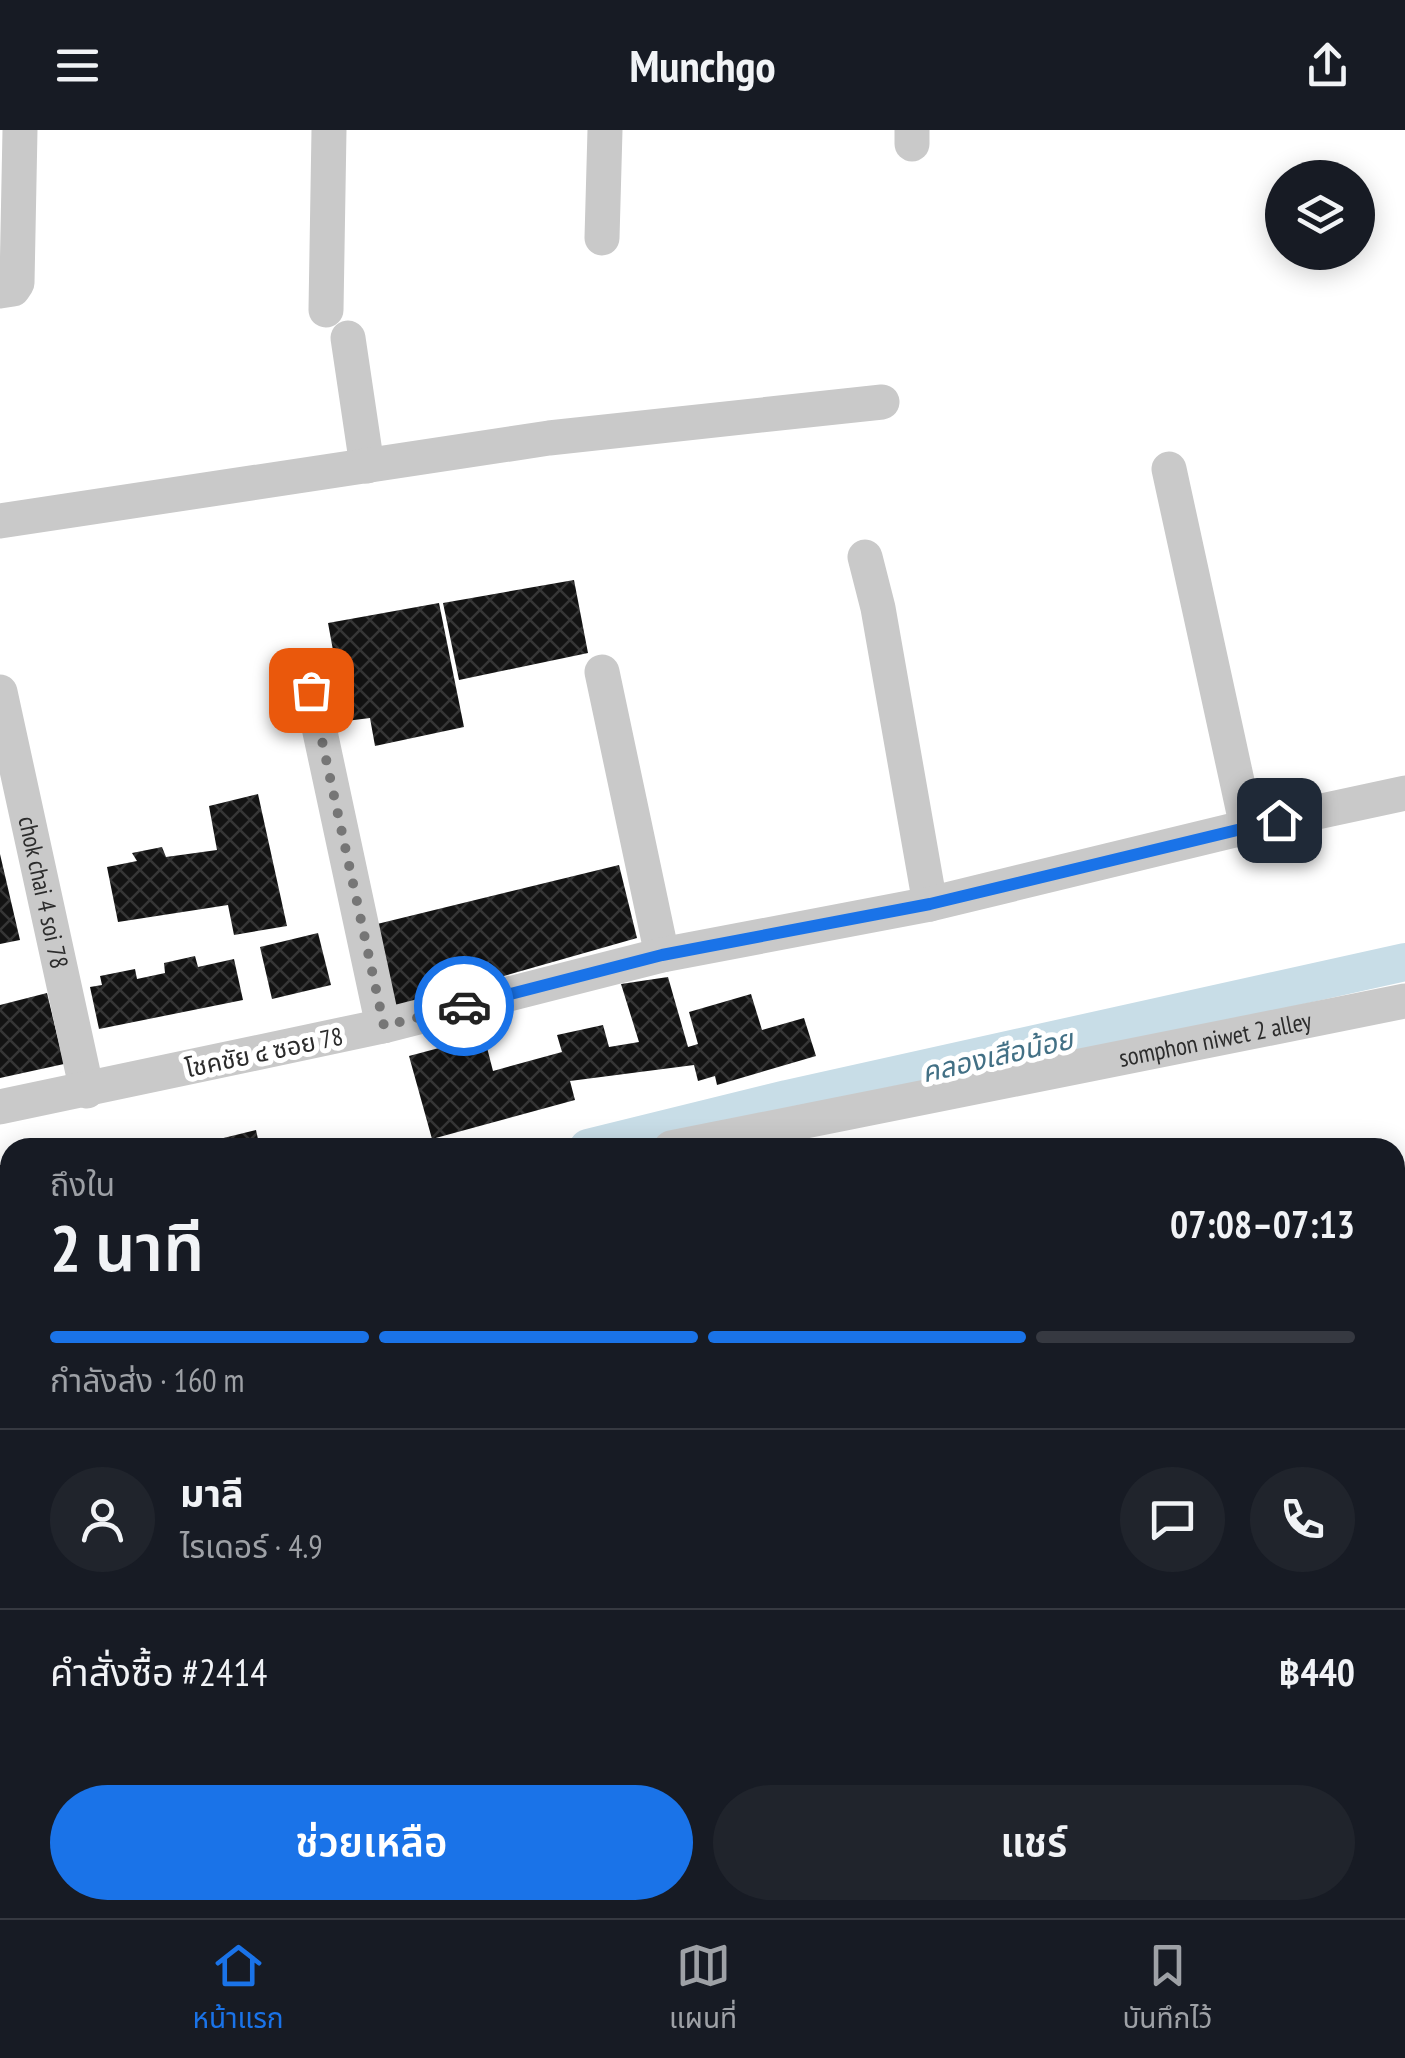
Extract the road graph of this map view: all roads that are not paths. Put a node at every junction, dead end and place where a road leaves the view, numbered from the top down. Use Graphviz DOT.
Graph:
graph roads {
  1 [pos="20,130"];
  2 [pos="329,130"];
  3 [pos="604,130"];
  4 [pos="602,238"];
  5 [pos="0,291"];
  6 [pos="326,310"];
  7 [pos="348,338"];
  8 [pos="882,402"];
  9 [pos="368,466"];
  10 [pos="1169,469"];
  11 [pos="0,521"];
  12 [pos="865,557"];
  13 [pos="602,672"];
  14 [pos="311,690"];
  15 [pos="0,692"];
  16 [pos="1405,793"];
  17 [pos="13,813"];
  18 [pos="1247,827"];
  19 [pos="930,904"];
  20 [pos="662,955"];
  21 [pos="1405,1002"];
  22 [pos="384,1026"];
  23 [pos="87,1091"];
  24 [pos="0,1107"];
  25 [pos="722,1138"];
  1 -- 5 [label="street"];
  2 -- 6 [label="street"];
  3 -- 4 [label="street"];
  7 -- 9 [label="street"];
  8 -- 9 [label="street"];
  9 -- 11 [label="street"];
  10 -- 18 [label="street"];
  12 -- 19 [label="street"];
  13 -- 20 [label="street"];
  14 -- 22 [label="street"];
  15 -- 17 [label="street, chok chai 4 soi 78"];
  16 -- 18 [label="street, โชคชัย ๔ ซอย 78"];
  17 -- 23 [label="street, chok chai 4 soi 78"];
  18 -- 19 [label="street, โชคชัย ๔ ซอย 78"];
  19 -- 20 [label="street, โชคชัย ๔ ซอย 78"];
  20 -- 22 [label="street, โชคชัย ๔ ซอย 78"];
  21 -- 25 [label="street, somphon niwet 2 alley"];
  22 -- 23 [label="street, โชคชัย ๔ ซอย 78"];
  23 -- 24 [label="street, โชคชัย ๔ ซอย 78"];
}
